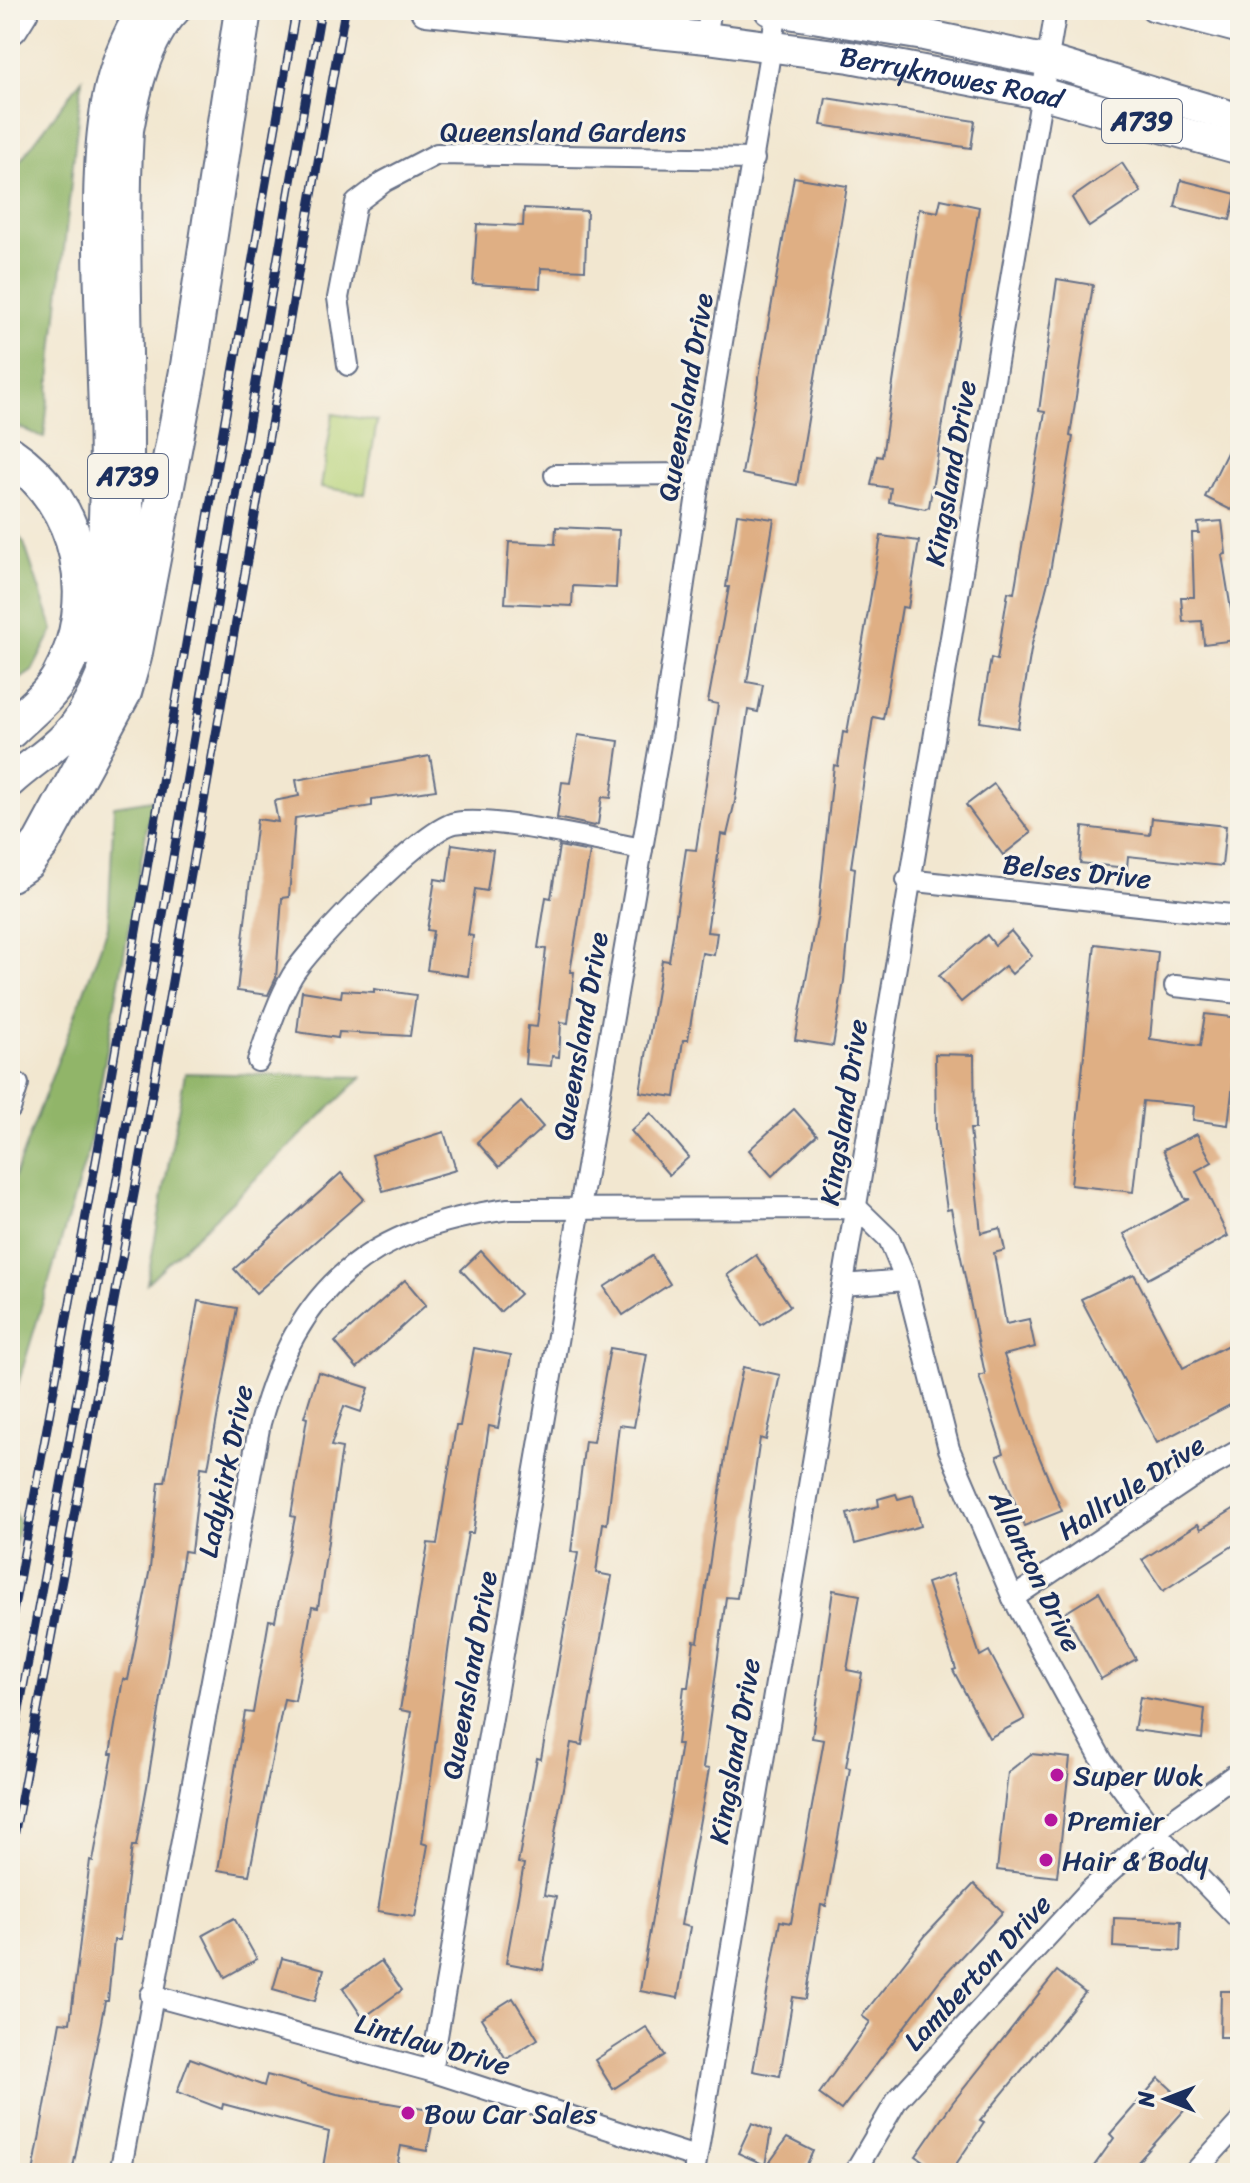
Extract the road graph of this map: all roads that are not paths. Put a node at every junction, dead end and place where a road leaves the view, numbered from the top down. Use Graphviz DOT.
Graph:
graph roads {
  1 [pos="20,10"];
  2 [pos="143,10"];
  3 [pos="175,10"];
  4 [pos="243,10"];
  5 [pos="426,10"];
  6 [pos="770,10"];
  7 [pos="1056,10"];
  8 [pos="1152,10"];
  9 [pos="777,11"];
  10 [pos="709,24"];
  11 [pos="10,26"];
  12 [pos="1240,33"];
  13 [pos="773,46"];
  14 [pos="1048,61"];
  15 [pos="1044,94"];
  16 [pos="1240,119"];
  17 [pos="115,127"];
  18 [pos="1240,149"];
  19 [pos="754,159"];
  20 [pos="348,365"];
  21 [pos="10,455"];
  22 [pos="700,474"];
  23 [pos="555,475"];
  24 [pos="15,724"];
  25 [pos="10,782"];
  26 [pos="642,849"];
  27 [pos="10,873"];
  28 [pos="907,880"];
  29 [pos="1240,916"];
  30 [pos="1175,986"];
  31 [pos="1240,993"];
  32 [pos="258,1061"];
  33 [pos="18,1084"];
  34 [pos="10,1109"];
  35 [pos="857,1208"];
  36 [pos="577,1209"];
  37 [pos="906,1280"];
  38 [pos="843,1285"];
  39 [pos="1240,1450"];
  40 [pos="1013,1598"];
  41 [pos="1240,1771"];
  42 [pos="1155,1832"];
  43 [pos="1240,1920"];
  44 [pos="151,1995"];
  45 [pos="431,2071"];
  46 [pos="1240,2122"];
  47 [pos="694,2165"];
  48 [pos="120,2173"];
  49 [pos="854,2173"];
  50 [pos="1194,2173"];
  1 -- 11 [label="highway"];
  2 -- 17 [label="main road, A739"];
  3 -- 17 [label="main road, A739"];
  4 -- 27 [label="highway"];
  5 -- 10 [label="main road, Berryknowes Road / A739"];
  6 -- 9 [label="main road, Berryknowes Road / A739"];
  7 -- 14 [label="street, Berryknowes Road"];
  8 -- 12 [label="street"];
  9 -- 13 [label="street, Queensland Drive"];
  9 -- 14 [label="main road, Berryknowes Road / A739"];
  10 -- 13 [label="main road, Berryknowes Road / A739"];
  13 -- 15 [label="main road, Berryknowes Road / A739"];
  13 -- 19 [label="street, Queensland Drive"];
  14 -- 15 [label="street, Kingsland Drive"];
  14 -- 16 [label="main road, Berryknowes Road / A739"];
  15 -- 18 [label="main road, Berryknowes Road / A739"];
  15 -- 28 [label="street, Kingsland Drive"];
  17 -- 24 [label="main road, A739"];
  17 -- 25 [label="main road, A739"];
  19 -- 20 [label="street, Queensland Gardens"];
  19 -- 22 [label="street, Queensland Drive"];
  21 -- 24 [label="highway"];
  22 -- 23 [label="street"];
  22 -- 26 [label="street, Queensland Drive"];
  26 -- 32 [label="street"];
  26 -- 36 [label="street, Queensland Drive"];
  28 -- 29 [label="street, Belses Drive"];
  28 -- 35 [label="street, Kingsland Drive"];
  30 -- 31 [label="street"];
  33 -- 34 [label="street"];
  35 -- 36 [label="street, Ladykirk Drive"];
  35 -- 37 [label="street, Allanton Drive"];
  35 -- 38 [label="street, Kingsland Drive"];
  36 -- 44 [label="street, Ladykirk Drive"];
  36 -- 45 [label="street, Queensland Drive"];
  37 -- 38 [label="street"];
  37 -- 40 [label="street, Allanton Drive"];
  38 -- 47 [label="street, Kingsland Drive"];
  39 -- 40 [label="street, Hallrule Drive"];
  40 -- 42 [label="street, Allanton Drive"];
  41 -- 42 [label="street, Lamberton Drive"];
  42 -- 43 [label="street, Allanton Drive"];
  42 -- 49 [label="street, Lamberton Drive"];
  44 -- 45 [label="street, Lintlaw Drive"];
  44 -- 48 [label="street, Ladykirk Drive"];
  45 -- 47 [label="street, Lintlaw Drive"];
  46 -- 50 [label="street"];
}
